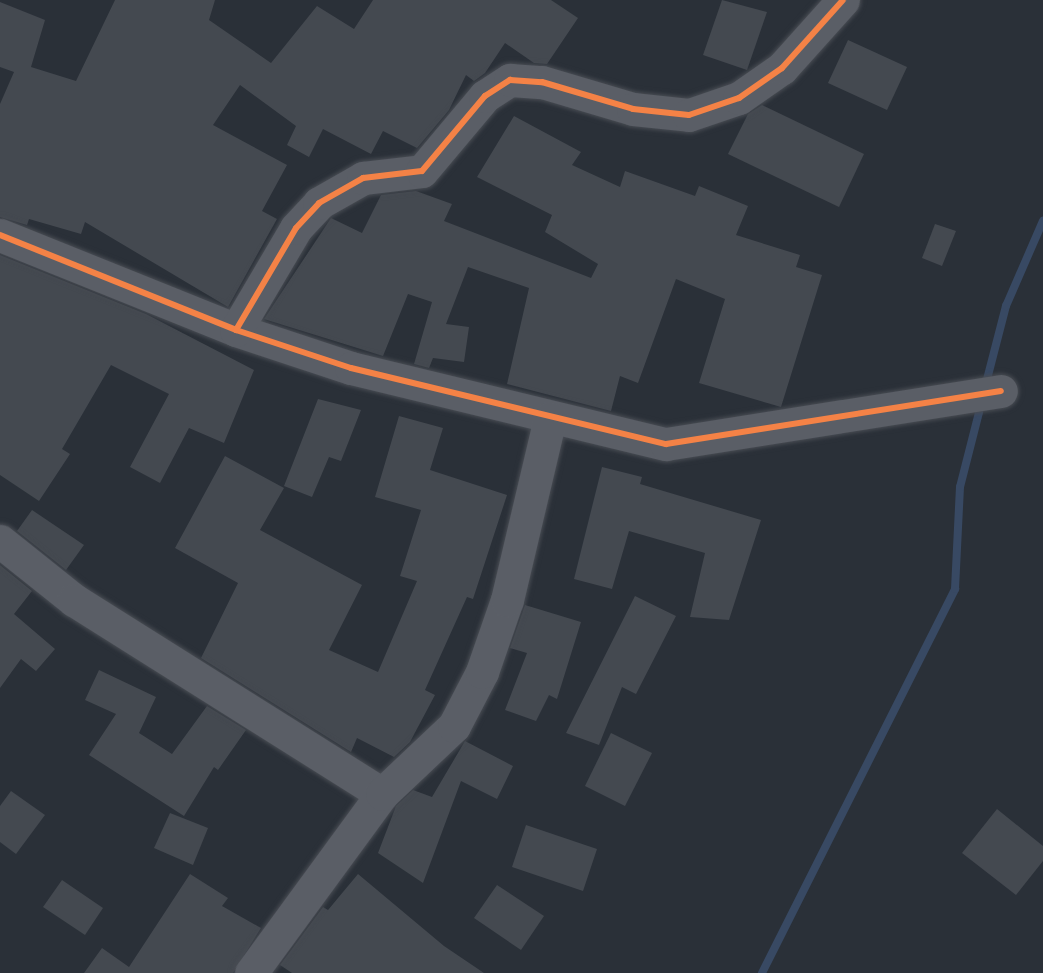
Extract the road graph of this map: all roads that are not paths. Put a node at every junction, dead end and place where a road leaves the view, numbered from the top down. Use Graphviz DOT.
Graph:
graph roads {
  1 [pos="843,0"];
  2 [pos="0,235"];
  3 [pos="236,330"];
  4 [pos="1001,391"];
  5 [pos="550,418"];
  6 [pos="0,541"];
  7 [pos="382,794"];
  8 [pos="251,973"];
  1 -- 3 [label="street"];
  2 -- 3 [label="street"];
  3 -- 5 [label="street"];
  4 -- 5 [label="street"];
  5 -- 7 [label="street"];
  6 -- 7 [label="street"];
  7 -- 8 [label="street"];
}
